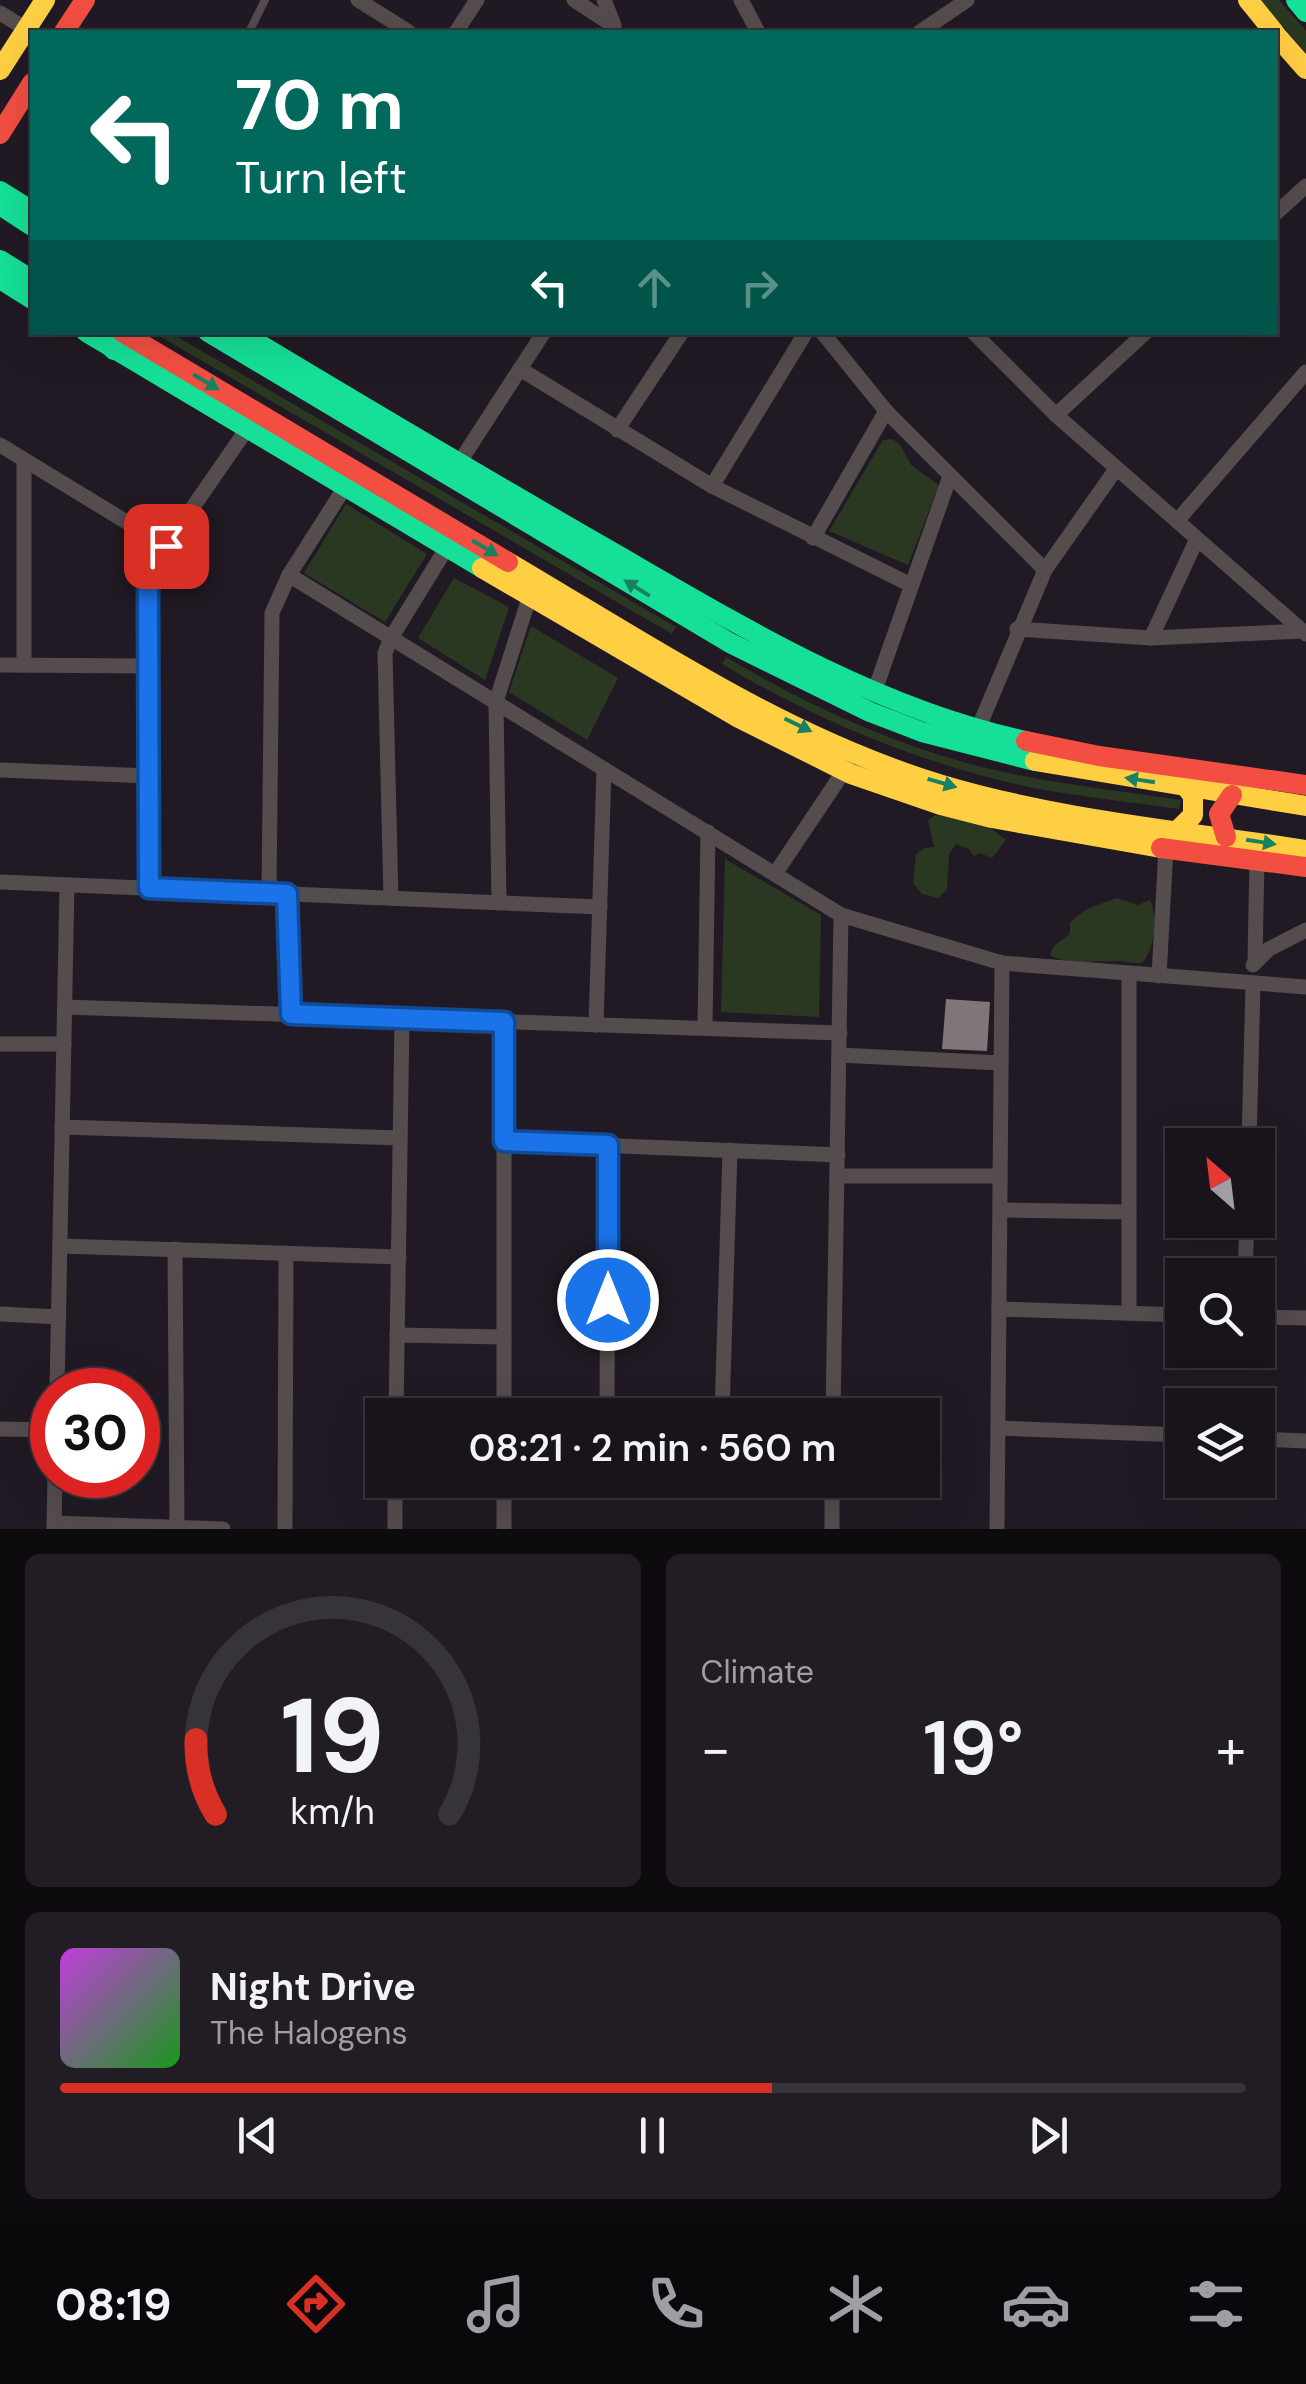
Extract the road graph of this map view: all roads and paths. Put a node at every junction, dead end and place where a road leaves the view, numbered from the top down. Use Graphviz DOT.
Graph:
graph roads {
  1 [pos="45,0"];
  2 [pos="85,0"];
  3 [pos="266,0"];
  4 [pos="358,0"];
  5 [pos="477,0"];
  6 [pos="574,0"];
  7 [pos="604,0"];
  8 [pos="741,0"];
  9 [pos="967,0"];
  10 [pos="1248,0"];
  11 [pos="0,13"];
  12 [pos="26,29"];
  13 [pos="616,29"];
  14 [pos="65,30"];
  15 [pos="251,30"];
  16 [pos="407,30"];
  17 [pos="457,30"];
  18 [pos="757,30"];
  19 [pos="923,30"];
  20 [pos="1269,30"];
  21 [pos="1278,42"];
  22 [pos="1306,69"];
  23 [pos="0,70"];
  24 [pos="30,86"];
  25 [pos="0,134"];
  26 [pos="1306,186"];
  27 [pos="0,191"];
  28 [pos="0,205"];
  29 [pos="30,209"];
  30 [pos="1278,211"];
  31 [pos="30,225"];
  32 [pos="0,260"];
  33 [pos="30,279"];
  34 [pos="0,280"];
  35 [pos="30,299"];
  36 [pos="213,335"];
  37 [pos="244,335"];
  38 [pos="542,335"];
  39 [pos="680,335"];
  40 [pos="804,335"];
  41 [pos="824,335"];
  42 [pos="977,335"];
  43 [pos="1143,335"];
  44 [pos="118,341"];
  45 [pos="520,369"];
  46 [pos="1306,372"];
  47 [pos="886,411"];
  48 [pos="1056,415"];
  49 [pos="247,429"];
  50 [pos="617,430"];
  51 [pos="0,445"];
  52 [pos="24,460"];
  53 [pos="459,463"];
  54 [pos="1116,468"];
  55 [pos="950,476"];
  56 [pos="345,486"];
  57 [pos="712,486"];
  58 [pos="1177,522"];
  59 [pos="562,532"];
  60 [pos="813,538"];
  61 [pos="1197,539"];
  62 [pos="166,546"];
  63 [pos="447,547"];
  64 [pos="1045,570"];
  65 [pos="289,575"];
  66 [pos="912,584"];
  67 [pos="533,587"];
  68 [pos="1017,629"];
  69 [pos="667,631"];
  70 [pos="1305,631"];
  71 [pos="391,638"];
  72 [pos="1151,638"];
  73 [pos="730,643"];
  74 [pos="0,664"];
  75 [pos="24,664"];
  76 [pos="149,666"];
  77 [pos="708,679"];
  78 [pos="875,690"];
  79 [pos="496,702"];
  80 [pos="978,729"];
  81 [pos="1064,758"];
  82 [pos="604,769"];
  83 [pos="0,770"];
  84 [pos="844,770"];
  85 [pos="150,776"];
  86 [pos="1306,785"];
  87 [pos="1187,788"];
  88 [pos="1232,795"];
  89 [pos="1306,806"];
  90 [pos="1052,820"];
  91 [pos="1179,829"];
  92 [pos="708,832"];
  93 [pos="1226,836"];
  94 [pos="1166,848"];
  95 [pos="1306,850"];
  96 [pos="1257,860"];
  97 [pos="1306,867"];
  98 [pos="775,874"];
  99 [pos="0,882"];
  100 [pos="68,885"];
  101 [pos="149,888"];
  102 [pos="270,893"];
  103 [pos="287,894"];
  104 [pos="391,898"];
  105 [pos="499,902"];
  106 [pos="600,907"];
  107 [pos="842,915"];
  108 [pos="1306,930"];
  109 [pos="1255,960"];
  110 [pos="1002,963"];
  111 [pos="1129,973"];
  112 [pos="1159,976"];
  113 [pos="1250,983"];
  114 [pos="1306,988"];
  115 [pos="65,1007"];
  116 [pos="291,1014"];
  117 [pos="402,1018"];
  118 [pos="504,1022"];
  119 [pos="596,1024"];
  120 [pos="706,1028"];
  121 [pos="840,1033"];
  122 [pos="0,1044"];
  123 [pos="64,1044"];
  124 [pos="839,1055"];
  125 [pos="1001,1062"];
  126 [pos="62,1127"];
  127 [pos="1249,1128"];
  128 [pos="400,1138"];
  129 [pos="504,1141"];
  130 [pos="608,1145"];
  131 [pos="730,1150"];
  132 [pos="838,1155"];
  133 [pos="837,1176"];
  134 [pos="1000,1176"];
  135 [pos="1000,1210"];
  136 [pos="1129,1212"];
  137 [pos="60,1246"];
  138 [pos="175,1250"];
  139 [pos="286,1253"];
  140 [pos="398,1257"];
  141 [pos="999,1309"];
  142 [pos="1128,1313"];
  143 [pos="0,1314"];
  144 [pos="1165,1314"];
  145 [pos="58,1317"];
  146 [pos="1275,1317"];
  147 [pos="1306,1318"];
  148 [pos="398,1335"];
  149 [pos="504,1337"];
  150 [pos="57,1368"];
  151 [pos="396,1398"];
  152 [pos="504,1398"];
  153 [pos="607,1398"];
  154 [pos="723,1398"];
  155 [pos="834,1398"];
  156 [pos="0,1428"];
  157 [pos="998,1428"];
  158 [pos="30,1429"];
  159 [pos="1165,1435"];
  160 [pos="1275,1439"];
  161 [pos="1306,1441"];
  162 [pos="55,1498"];
  163 [pos="396,1498"];
  164 [pos="504,1498"];
  165 [pos="832,1498"];
  166 [pos="54,1526"];
  167 [pos="177,1527"];
  168 [pos="223,1529"];
  169 [pos="285,1529"];
  170 [pos="395,1529"];
  171 [pos="504,1529"];
  172 [pos="832,1529"];
  173 [pos="997,1529"];
  1 -- 12 [label="main road"];
  2 -- 14 [label="main road"];
  3 -- 15 [label="lane"];
  4 -- 16 [label="street"];
  5 -- 17 [label="street"];
  6 -- 13 [label="street"];
  7 -- 13 [label="street"];
  8 -- 18 [label="street"];
  9 -- 19 [label="street"];
  10 -- 20 [label="main road"];
  11 -- 12 [label="street"];
  12 -- 23 [label="main road"];
  21 -- 22 [label="main road"];
  24 -- 25 [label="main road"];
  26 -- 30 [label="street"];
  27 -- 29 [label="main road"];
  28 -- 31 [label="main road"];
  32 -- 33 [label="main road"];
  34 -- 35 [label="main road"];
  36 -- 59 [label="main road"];
  37 -- 53 [label="main road"];
  38 -- 45 [label="street"];
  39 -- 50 [label="street"];
  40 -- 57 [label="street"];
  41 -- 47 [label="street"];
  42 -- 48 [label="street"];
  43 -- 48 [label="street"];
  44 -- 49 [label="main road"];
  44 -- 67 [label="main road, one-way"];
  45 -- 50 [label="street"];
  45 -- 53 [label="street"];
  46 -- 58 [label="street"];
  47 -- 55 [label="street"];
  47 -- 60 [label="street"];
  48 -- 54 [label="street"];
  49 -- 56 [label="main road"];
  49 -- 62 [label="street"];
  50 -- 57 [label="street"];
  51 -- 52 [label="street"];
  52 -- 62 [label="street"];
  52 -- 75 [label="street"];
  53 -- 59 [label="main road"];
  54 -- 58 [label="street"];
  54 -- 64 [label="street"];
  55 -- 64 [label="street"];
  55 -- 66 [label="street"];
  56 -- 63 [label="main road"];
  56 -- 65 [label="street"];
  57 -- 60 [label="street"];
  58 -- 61 [label="street"];
  69 -- 59 [label="main road, one-way"];
  59 -- 78 [label="main road"];
  60 -- 66 [label="street"];
  61 -- 70 [label="street"];
  61 -- 72 [label="street"];
  62 -- 76 [label="street"];
  63 -- 67 [label="main road"];
  63 -- 71 [label="street"];
  64 -- 68 [label="street"];
  65 -- 71 [label="street"];
  65 -- 102 [label="street"];
  66 -- 78 [label="street"];
  67 -- 69 [label="main road"];
  67 -- 79 [label="street"];
  67 -- 84 [label="main road"];
  68 -- 72 [label="street"];
  68 -- 80 [label="street"];
  69 -- 73 [label="main road"];
  69 -- 77 [label="main road"];
  70 -- 72 [label="street"];
  71 -- 79 [label="street"];
  71 -- 104 [label="street"];
  73 -- 77 [label="main road"];
  73 -- 81 [label="main road"];
  74 -- 75 [label="street"];
  75 -- 76 [label="street"];
  76 -- 85 [label="street"];
  77 -- 90 [label="main road, one-way"];
  78 -- 80 [label="main road"];
  79 -- 82 [label="street"];
  79 -- 105 [label="street"];
  80 -- 81 [label="main road"];
  81 -- 86 [label="main road"];
  87 -- 81 [label="main road, one-way"];
  82 -- 92 [label="street"];
  82 -- 106 [label="street"];
  83 -- 85 [label="street"];
  84 -- 90 [label="main road"];
  84 -- 98 [label="street"];
  85 -- 101 [label="street"];
  87 -- 88 [label="main road"];
  87 -- 91 [label="main road"];
  88 -- 89 [label="main road"];
  88 -- 93 [label="main road"];
  90 -- 91 [label="main road"];
  90 -- 94 [label="main road"];
  91 -- 93 [label="main road"];
  92 -- 98 [label="street"];
  92 -- 120 [label="street"];
  93 -- 95 [label="main road, one-way"];
  94 -- 96 [label="main road"];
  94 -- 112 [label="street"];
  96 -- 97 [label="main road"];
  96 -- 109 [label="street"];
  98 -- 107 [label="street"];
  99 -- 100 [label="street"];
  100 -- 101 [label="street"];
  100 -- 115 [label="street"];
  101 -- 102 [label="street"];
  102 -- 103 [label="street"];
  103 -- 104 [label="street"];
  103 -- 116 [label="street"];
  104 -- 105 [label="street"];
  105 -- 106 [label="street"];
  106 -- 119 [label="street"];
  107 -- 110 [label="street"];
  107 -- 121 [label="street"];
  108 -- 109 [label="street"];
  109 -- 113 [label="street"];
  110 -- 111 [label="street"];
  110 -- 125 [label="street"];
  111 -- 112 [label="street"];
  111 -- 136 [label="street"];
  112 -- 113 [label="street"];
  113 -- 114 [label="street"];
  113 -- 127 [label="street"];
  115 -- 116 [label="street"];
  115 -- 123 [label="street"];
  116 -- 117 [label="street"];
  117 -- 118 [label="street"];
  117 -- 128 [label="street"];
  118 -- 119 [label="street"];
  118 -- 129 [label="street"];
  119 -- 120 [label="street"];
  120 -- 121 [label="street"];
  121 -- 124 [label="street"];
  122 -- 123 [label="street"];
  123 -- 126 [label="street"];
  124 -- 125 [label="street"];
  124 -- 132 [label="street"];
  125 -- 134 [label="street"];
  126 -- 128 [label="street"];
  126 -- 137 [label="street"];
  128 -- 140 [label="street"];
  129 -- 130 [label="street"];
  129 -- 149 [label="street"];
  130 -- 131 [label="street"];
  130 -- 153 [label="street"];
  131 -- 132 [label="street"];
  131 -- 154 [label="street"];
  132 -- 133 [label="street"];
  133 -- 134 [label="street"];
  133 -- 155 [label="street"];
  134 -- 135 [label="street"];
  135 -- 136 [label="street"];
  135 -- 141 [label="street"];
  136 -- 142 [label="street"];
  137 -- 138 [label="street"];
  137 -- 145 [label="street"];
  138 -- 139 [label="street"];
  138 -- 167 [label="street"];
  139 -- 140 [label="street"];
  139 -- 169 [label="street"];
  140 -- 148 [label="street"];
  141 -- 142 [label="street"];
  141 -- 157 [label="street"];
  142 -- 144 [label="street"];
  143 -- 145 [label="street"];
  145 -- 150 [label="street"];
  146 -- 147 [label="street"];
  148 -- 149 [label="street"];
  148 -- 151 [label="street"];
  149 -- 152 [label="street"];
  156 -- 158 [label="street"];
  157 -- 159 [label="street"];
  157 -- 173 [label="street"];
  160 -- 161 [label="street"];
  162 -- 166 [label="street"];
  163 -- 170 [label="street"];
  164 -- 171 [label="street"];
  165 -- 172 [label="street"];
  166 -- 167 [label="street"];
  167 -- 168 [label="street"];
}
